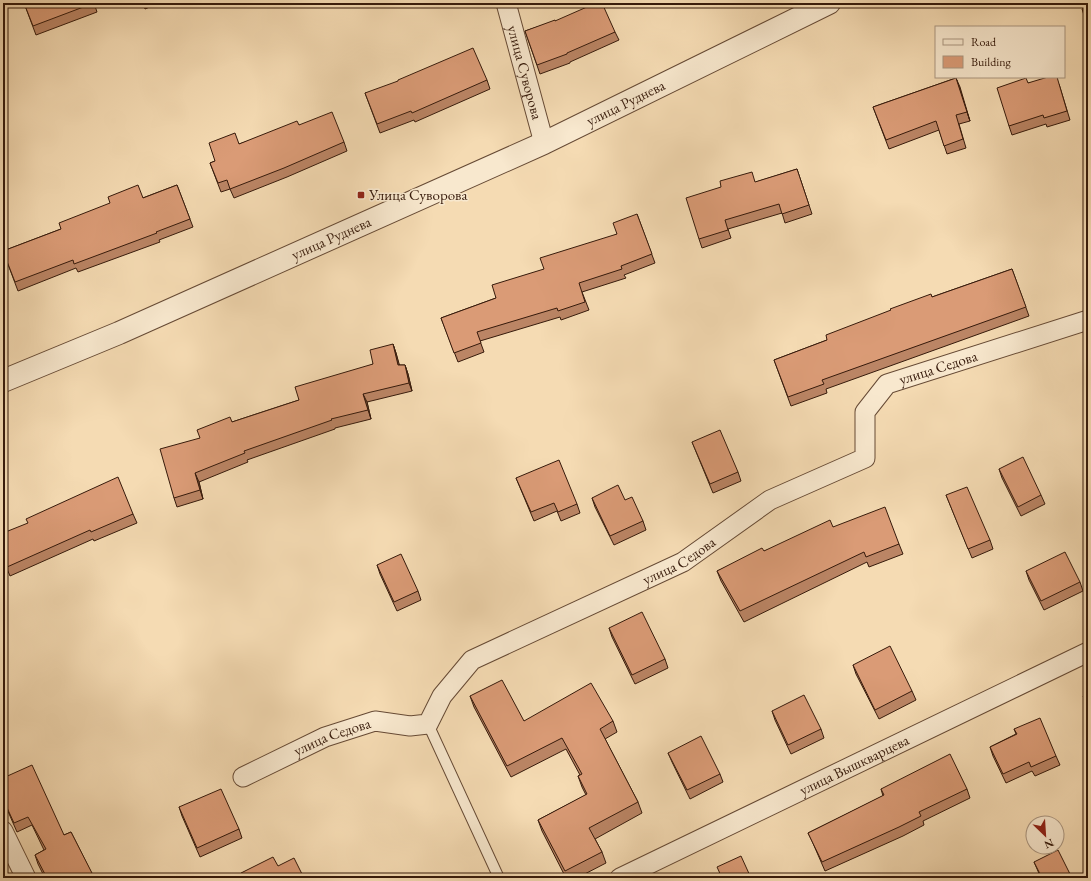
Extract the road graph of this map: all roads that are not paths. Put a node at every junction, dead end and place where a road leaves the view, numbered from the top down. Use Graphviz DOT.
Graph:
graph roads {
  1 [pos="506,3"];
  2 [pos="829,3"];
  3 [pos="544,143"];
  4 [pos="1088,320"];
  5 [pos="3,381"];
  6 [pos="1088,652"];
  7 [pos="428,724"];
  8 [pos="243,777"];
  9 [pos="3,831"];
  10 [pos="26,878"];
  11 [pos="499,878"];
  12 [pos="620,878"];
  1 -- 3 [label="street, улица Суворова"];
  2 -- 3 [label="street, улица Руднева"];
  3 -- 5 [label="street, улица Руднева"];
  4 -- 7 [label="street, улица Седова"];
  6 -- 12 [label="street, улица Вышкварцева"];
  7 -- 8 [label="street, улица Седова"];
  7 -- 11 [label="lane"];
  9 -- 10 [label="street"];
}
